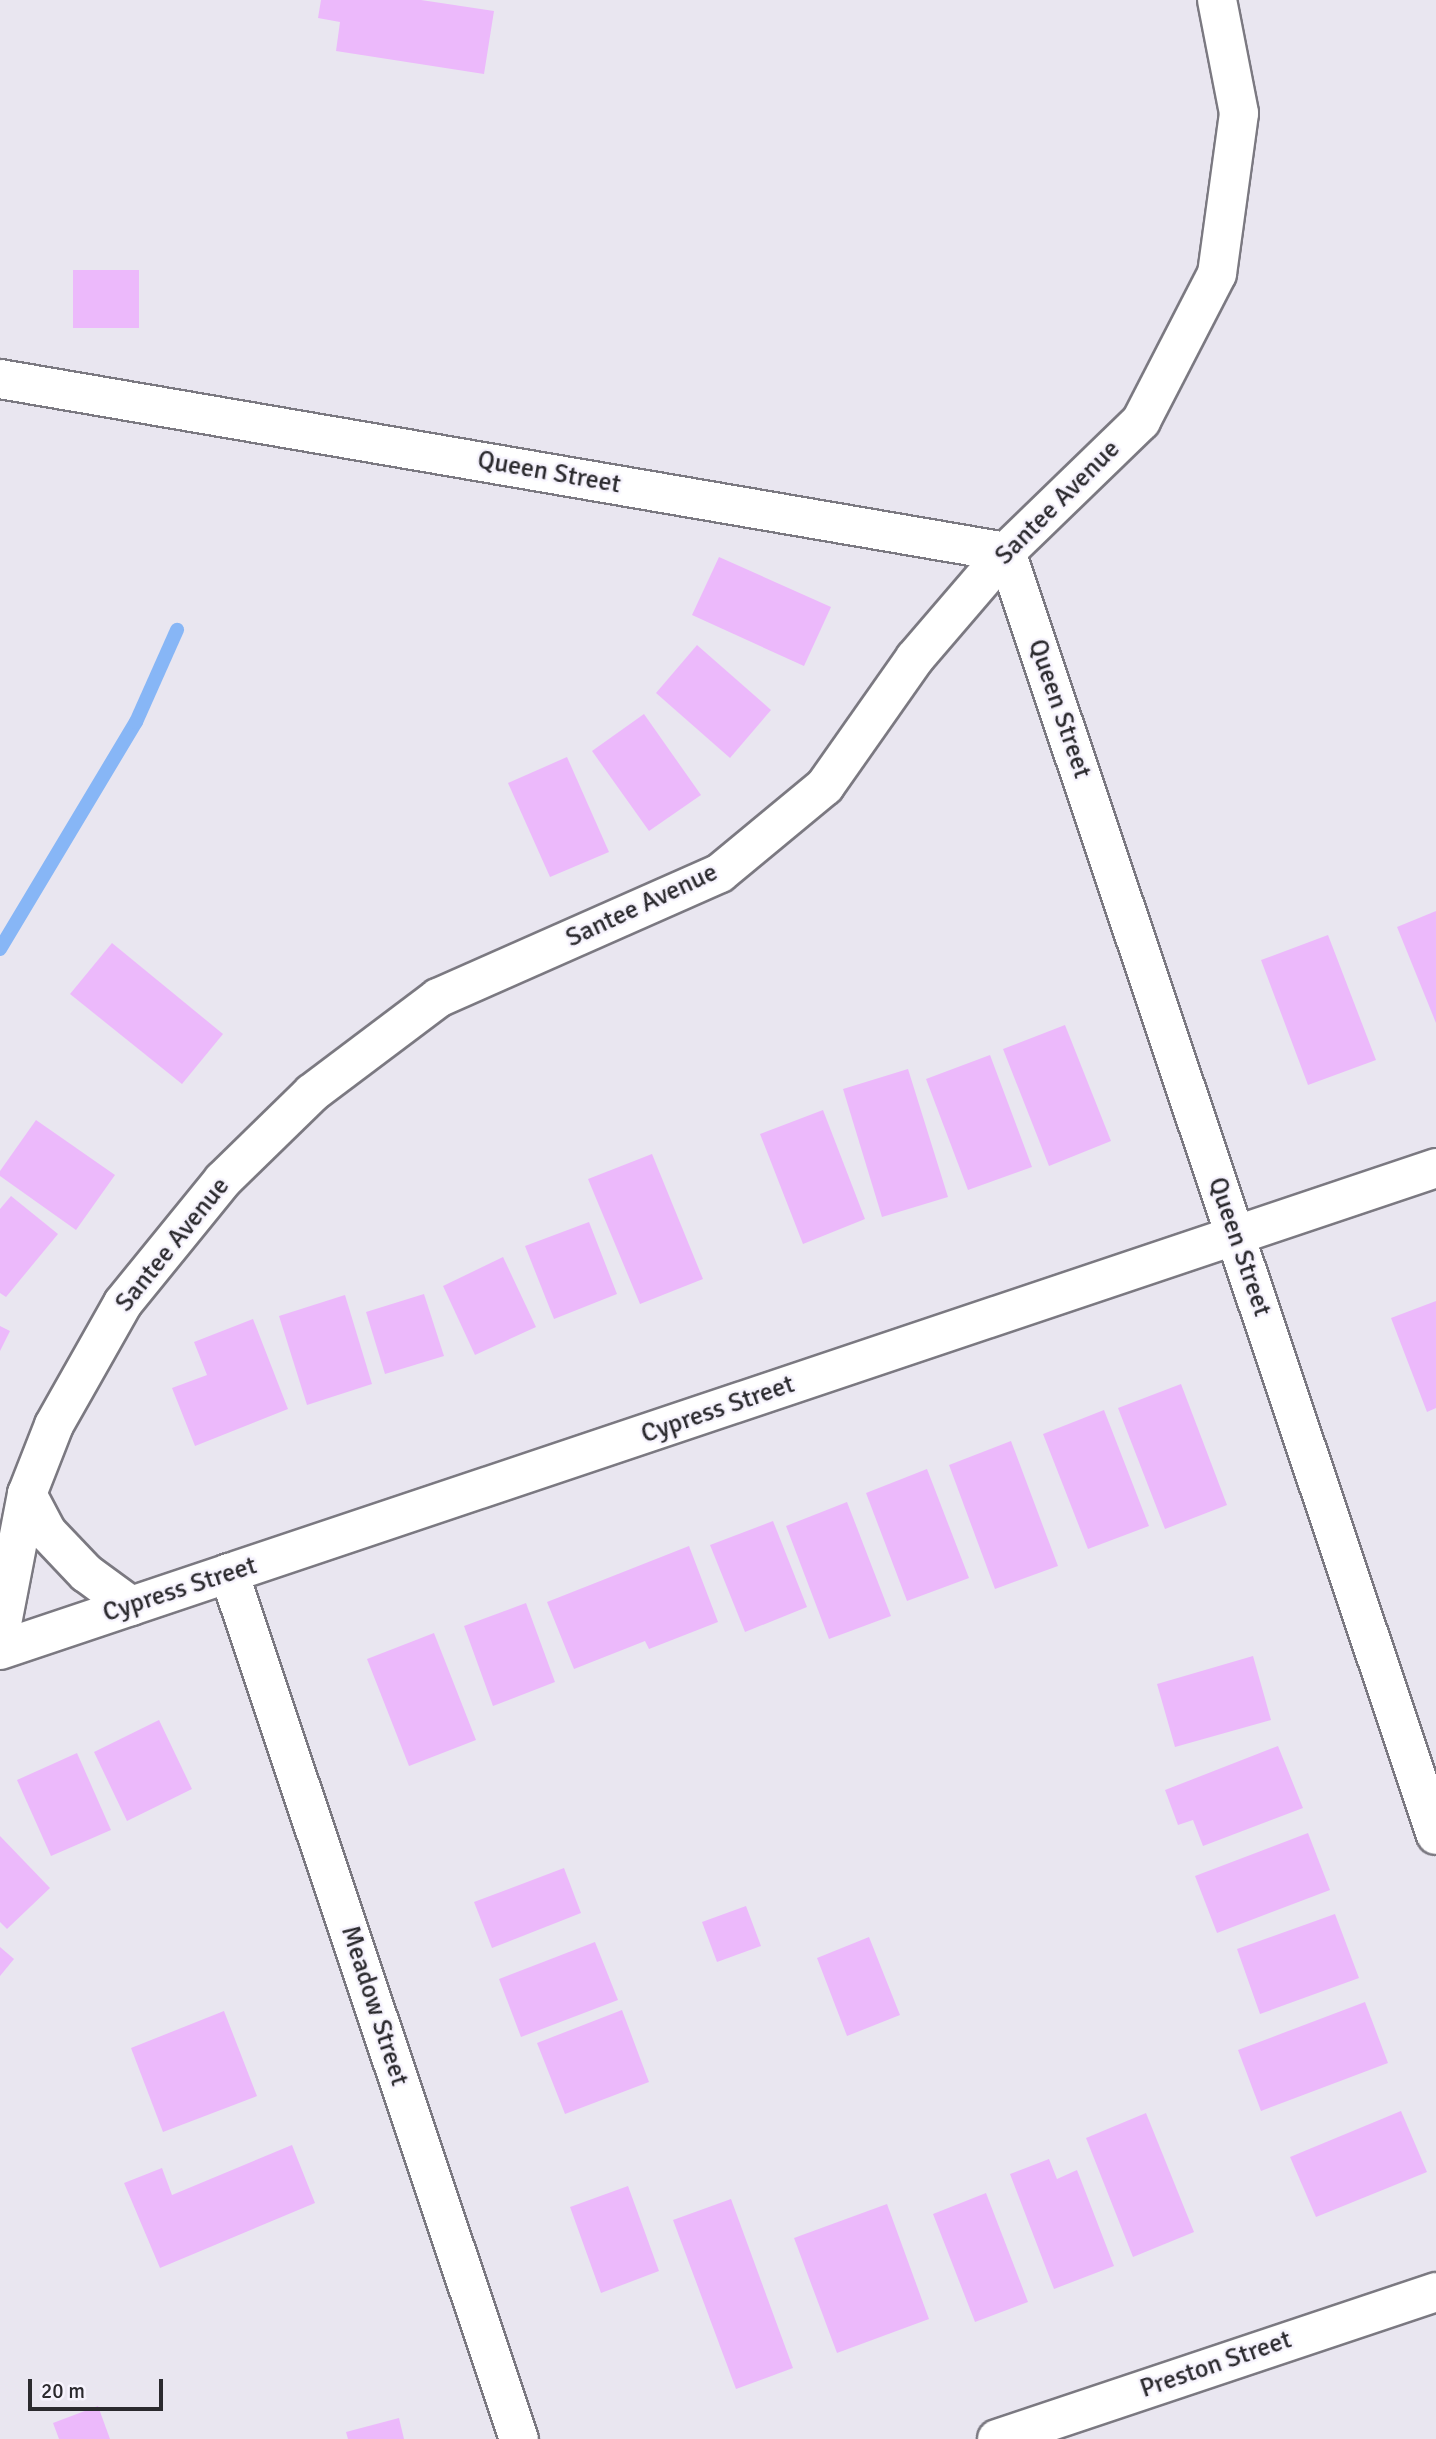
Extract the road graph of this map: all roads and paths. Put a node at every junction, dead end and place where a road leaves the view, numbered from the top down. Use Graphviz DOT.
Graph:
graph roads {
  1 [pos="1217,0"];
  2 [pos="0,379"];
  3 [pos="1006,552"];
  4 [pos="1436,1168"];
  5 [pos="1235,1236"];
  6 [pos="27,1494"];
  7 [pos="229,1573"];
  8 [pos="131,1606"];
  9 [pos="0,1634"];
  10 [pos="0,1650"];
  11 [pos="1436,1835"];
  12 [pos="1436,2292"];
  13 [pos="519,2439"];
  14 [pos="997,2439"];
  1 -- 3 [label="street, Santee Avenue"];
  2 -- 3 [label="street, Queen Street"];
  3 -- 5 [label="street, Queen Street"];
  3 -- 6 [label="street, Santee Avenue"];
  4 -- 5 [label="street, Cypress Street"];
  5 -- 7 [label="street, Cypress Street"];
  5 -- 11 [label="street, Queen Street"];
  6 -- 8 [label="street"];
  6 -- 9 [label="street, Santee Avenue"];
  7 -- 8 [label="street, Cypress Street"];
  7 -- 13 [label="street, Meadow Street"];
  8 -- 10 [label="street, Cypress Street"];
  12 -- 14 [label="street, Preston Street"];
}
